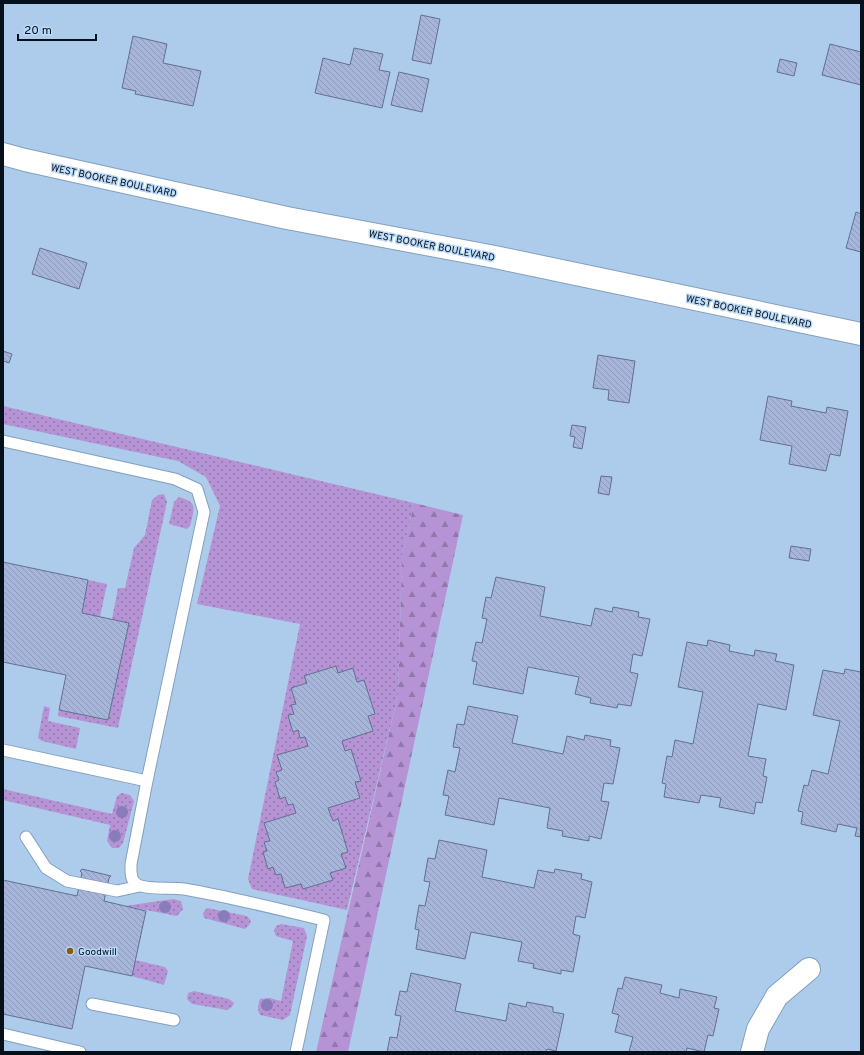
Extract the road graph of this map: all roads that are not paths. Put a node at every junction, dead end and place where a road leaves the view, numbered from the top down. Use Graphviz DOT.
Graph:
graph roads {
  1 [pos="3,154"];
  2 [pos="861,334"];
  3 [pos="3,441"];
  4 [pos="3,750"];
  5 [pos="147,780"];
  6 [pos="26,837"];
  7 [pos="140,886"];
  8 [pos="809,969"];
  9 [pos="92,1004"];
  10 [pos="174,1020"];
  11 [pos="3,1034"];
  12 [pos="80,1052"];
  13 [pos="296,1052"];
  14 [pos="752,1052"];
  1 -- 2 [label="street, WEST BOOKER BOULEVARD"];
  3 -- 5 [label="lane"];
  4 -- 5 [label="lane"];
  5 -- 7 [label="lane"];
  6 -- 7 [label="lane"];
  7 -- 13 [label="lane"];
  8 -- 14 [label="street"];
  9 -- 10 [label="lane"];
  11 -- 12 [label="lane"];
}
